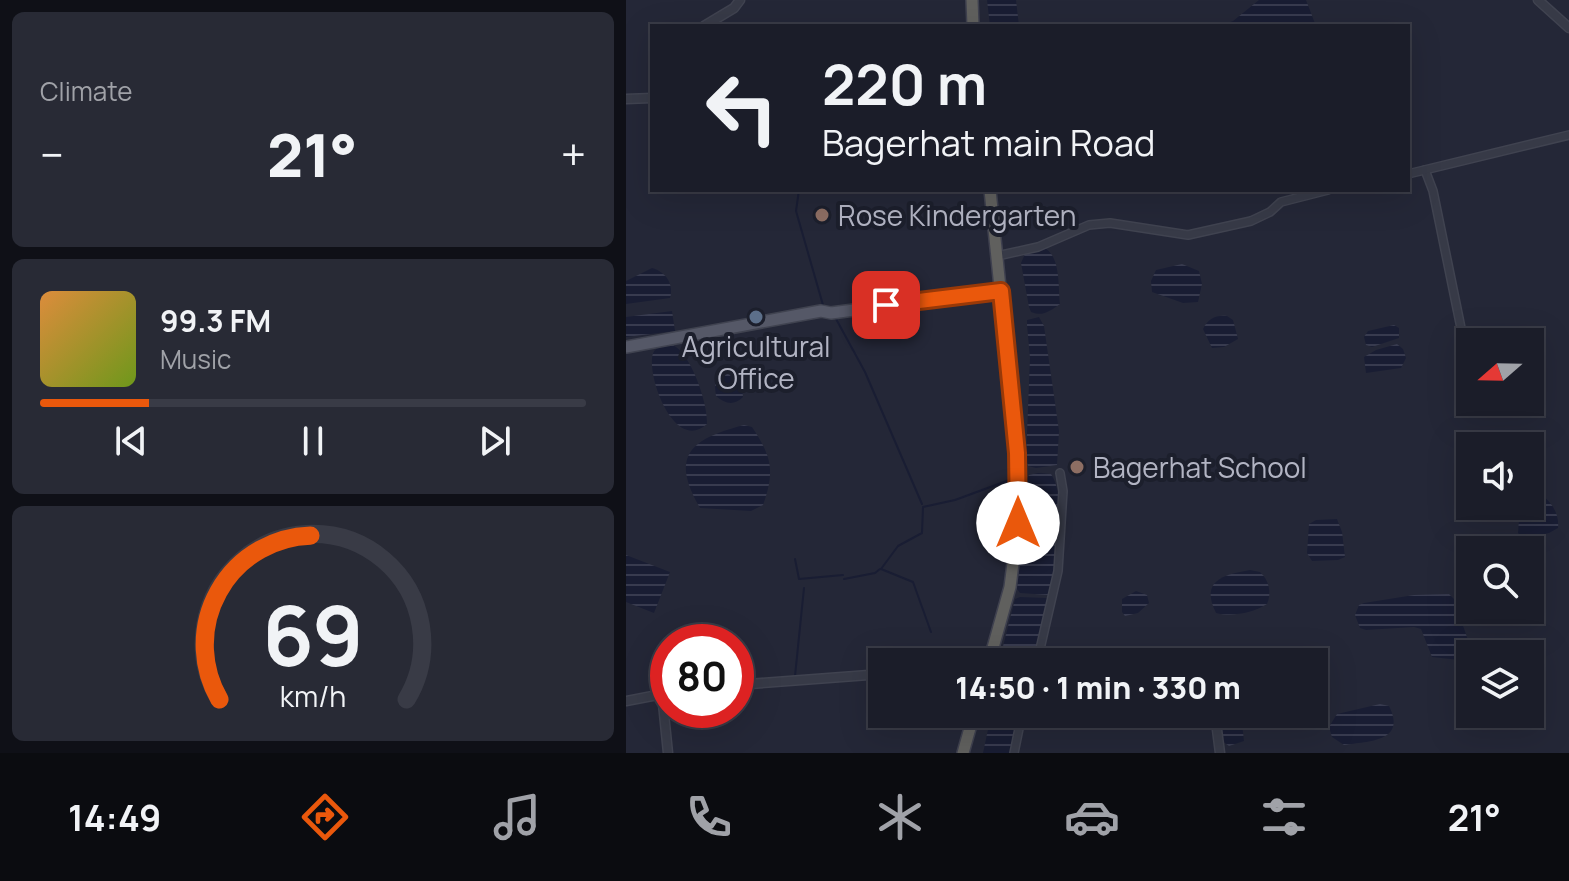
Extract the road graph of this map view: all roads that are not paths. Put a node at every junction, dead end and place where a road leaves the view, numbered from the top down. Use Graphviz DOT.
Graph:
graph roads {
  1 [pos="740,0"];
  2 [pos="972,0"];
  3 [pos="1538,0"];
  4 [pos="707,24"];
  5 [pos="973,24"];
  6 [pos="1569,28"];
  7 [pos="650,98"];
  8 [pos="626,99"];
  9 [pos="1569,135"];
  10 [pos="1425,170"];
  11 [pos="1410,174"];
  12 [pos="990,192"];
  13 [pos="1320,192"];
  14 [pos="997,256"];
  15 [pos="1001,291"];
  16 [pos="1461,328"];
  17 [pos="626,347"];
  18 [pos="1060,473"];
  19 [pos="993,648"];
  20 [pos="1040,648"];
  21 [pos="868,675"];
  22 [pos="754,684"];
  23 [pos="650,696"];
  24 [pos="626,701"];
  25 [pos="667,728"];
  26 [pos="970,728"];
  27 [pos="1019,728"];
  28 [pos="1217,728"];
  29 [pos="668,753"];
  30 [pos="963,753"];
  31 [pos="1014,753"];
  32 [pos="1220,753"];
  1 -- 4 [label="street"];
  2 -- 5 [label="highway"];
  3 -- 6 [label="street"];
  7 -- 8 [label="street"];
  9 -- 10 [label="street"];
  10 -- 11 [label="street"];
  10 -- 16 [label="street"];
  12 -- 14 [label="highway"];
  13 -- 14 [label="street"];
  14 -- 15 [label="highway"];
  15 -- 17 [label="main road"];
  15 -- 19 [label="highway"];
  18 -- 20 [label="street"];
  21 -- 22 [label="street"];
  23 -- 24 [label="street"];
  25 -- 29 [label="street"];
  26 -- 30 [label="highway"];
  27 -- 31 [label="street"];
  28 -- 32 [label="street"];
}
